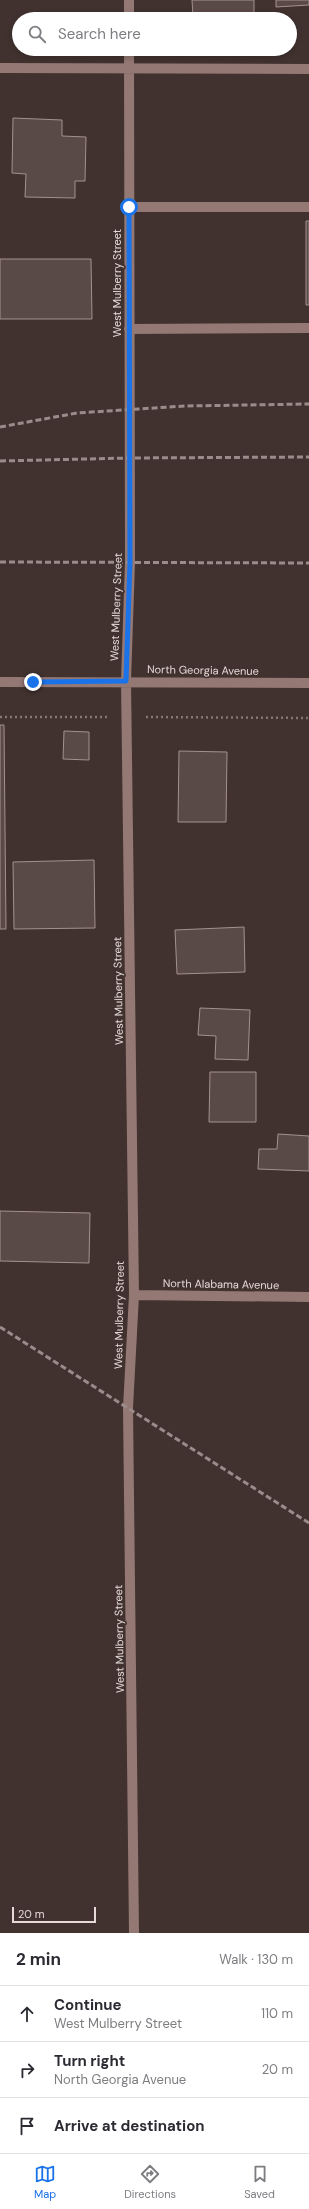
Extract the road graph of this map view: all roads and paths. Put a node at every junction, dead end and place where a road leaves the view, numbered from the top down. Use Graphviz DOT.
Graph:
graph roads {
  1 [pos="129,0"];
  2 [pos="129,12"];
  3 [pos="129,56"];
  4 [pos="0,68"];
  5 [pos="129,70"];
  6 [pos="309,70"];
  7 [pos="129,207"];
  8 [pos="309,207"];
  9 [pos="309,328"];
  10 [pos="129,329"];
  11 [pos="126,681"];
  12 [pos="0,682"];
  13 [pos="309,683"];
  14 [pos="108,716"];
  15 [pos="0,717"];
  16 [pos="146,717"];
  17 [pos="309,718"];
  18 [pos="134,1295"];
  19 [pos="309,1297"];
  20 [pos="134,1933"];
  1 -- 2 [label="street"];
  3 -- 5 [label="street, West Mulberry Street"];
  4 -- 5 [label="street"];
  5 -- 6 [label="street"];
  5 -- 7 [label="street, West Mulberry Street"];
  7 -- 8 [label="street"];
  7 -- 10 [label="street, West Mulberry Street"];
  9 -- 10 [label="street"];
  10 -- 11 [label="street, West Mulberry Street"];
  11 -- 12 [label="street, North Georgia Avenue"];
  11 -- 13 [label="street, North Georgia Avenue"];
  11 -- 18 [label="street, West Mulberry Street"];
  14 -- 15 [label="path"];
  16 -- 17 [label="path"];
  18 -- 19 [label="street, North Alabama Avenue"];
  18 -- 20 [label="street, West Mulberry Street"];
}
